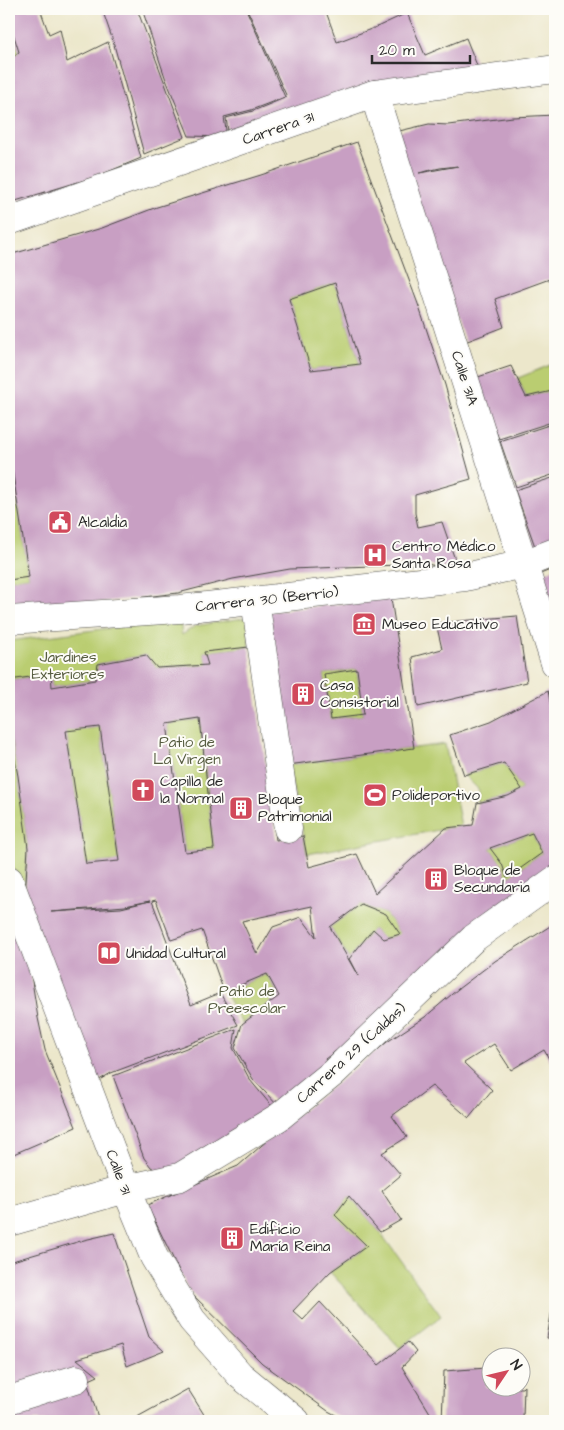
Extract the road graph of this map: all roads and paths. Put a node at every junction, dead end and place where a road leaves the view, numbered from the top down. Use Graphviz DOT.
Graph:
graph roads {
  1 [pos="555,69"];
  2 [pos="374,94"];
  3 [pos="9,222"];
  4 [pos="555,552"];
  5 [pos="524,564"];
  6 [pos="255,600"];
  7 [pos="9,620"];
  8 [pos="555,663"];
  9 [pos="288,829"];
  10 [pos="9,880"];
  11 [pos="555,880"];
  12 [pos="126,1189"];
  13 [pos="9,1222"];
  14 [pos="76,1379"];
  15 [pos="9,1400"];
  16 [pos="296,1421"];
  1 -- 2 [label="street, Carrera 31"];
  2 -- 3 [label="street, Carrera 31"];
  2 -- 5 [label="street, Calle 31A"];
  4 -- 5 [label="street, Carrera 30 (Berrío)"];
  5 -- 6 [label="street, Carrera 30 (Berrío)"];
  5 -- 8 [label="street, Calle 31A"];
  6 -- 7 [label="street, Carrera 30 (Berrío)"];
  6 -- 9 [label="street"];
  10 -- 12 [label="street, Calle 31"];
  11 -- 12 [label="street, Carrera 29 (Caldas)"];
  12 -- 13 [label="street, Carrera 29 (Caldas)"];
  12 -- 16 [label="street, Calle 31"];
  14 -- 15 [label="street"];
}
